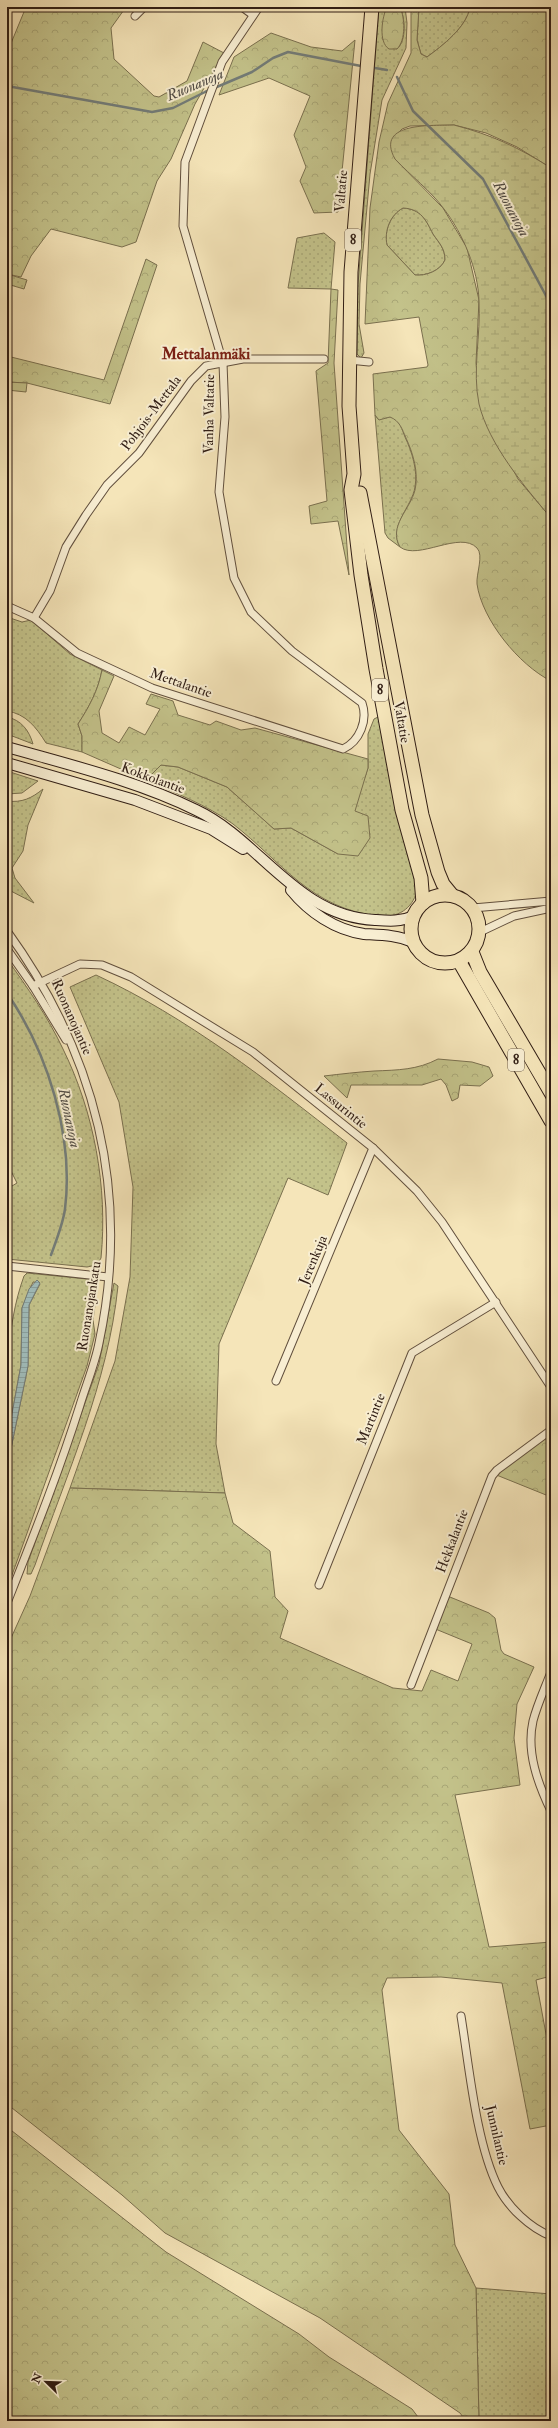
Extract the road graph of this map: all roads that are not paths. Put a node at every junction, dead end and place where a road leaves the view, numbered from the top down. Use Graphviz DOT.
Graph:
graph roads {
  1 [pos="144,7"];
  2 [pos="242,7"];
  3 [pos="259,7"];
  4 [pos="372,7"];
  5 [pos="253,15"];
  6 [pos="135,16"];
  7 [pos="324,359"];
  8 [pos="349,360"];
  9 [pos="223,362"];
  10 [pos="369,362"];
  11 [pos="354,474"];
  12 [pos="7,606"];
  13 [pos="34,618"];
  14 [pos="357,737"];
  15 [pos="7,747"];
  16 [pos="7,762"];
  17 [pos="271,869"];
  18 [pos="282,879"];
  19 [pos="452,895"];
  20 [pos="551,901"];
  21 [pos="423,903"];
  22 [pos="473,908"];
  23 [pos="551,908"];
  24 [pos="414,916"];
  25 [pos="7,931"];
  26 [pos="480,932"];
  27 [pos="413,942"];
  28 [pos="7,949"];
  29 [pos="472,952"];
  30 [pos="459,960"];
  31 [pos="42,981"];
  32 [pos="33,986"];
  33 [pos="83,1074"];
  34 [pos="551,1093"];
  35 [pos="551,1122"];
  36 [pos="373,1148"];
  37 [pos="7,1266"];
  38 [pos="108,1277"];
  39 [pos="496,1302"];
  40 [pos="276,1381"];
  41 [pos="551,1387"];
  42 [pos="551,1430"];
  43 [pos="318,1586"];
  44 [pos="7,1603"];
  45 [pos="551,1672"];
  46 [pos="410,1685"];
  47 [pos="551,1811"];
  48 [pos="461,2016"];
  49 [pos="551,2236"];
  1 -- 6 [label="street"];
  2 -- 5 [label="street"];
  3 -- 5 [label="street, Vanha Valtatie"];
  4 -- 8 [label="highway, Valtatie / 8"];
  5 -- 9 [label="street, Vanha Valtatie"];
  7 -- 9 [label="street, Pohjois-Mettala"];
  8 -- 10 [label="street"];
  8 -- 11 [label="highway, Valtatie / 8"];
  9 -- 13 [label="street, Pohjois-Mettala"];
  9 -- 14 [label="street, Vanha Valtatie"];
  11 -- 19 [label="highway, Valtatie / 8"];
  11 -- 21 [label="highway, Valtatie / 8"];
  12 -- 13 [label="street, Mettalantie"];
  13 -- 14 [label="street, Mettalantie"];
  15 -- 17 [label="main road, Kokkolantie"];
  16 -- 17 [label="main road, Kokkolantie"];
  17 -- 18 [label="main road, Kokkolantie"];
  18 -- 24 [label="main road, Kokkolantie"];
  18 -- 27 [label="main road, Kokkolantie"];
  19 -- 21 [label="highway"];
  19 -- 22 [label="highway, 8"];
  20 -- 22 [label="street"];
  21 -- 24 [label="highway"];
  22 -- 26 [label="highway"];
  23 -- 26 [label="street"];
  24 -- 27 [label="highway"];
  25 -- 31 [label="street, Ruonanojantie"];
  26 -- 29 [label="highway"];
  27 -- 30 [label="highway"];
  28 -- 32 [label="street, Ruonanojantie"];
  29 -- 30 [label="highway"];
  29 -- 34 [label="highway, 8"];
  30 -- 35 [label="highway, 8"];
  31 -- 32 [label="street, Lassurintie"];
  31 -- 33 [label="street, Ruonanojantie"];
  31 -- 36 [label="street, Lassurintie"];
  32 -- 33 [label="street, Ruonanojantie"];
  33 -- 38 [label="street, Ruonanojankatu"];
  36 -- 39 [label="street, Lassurintie"];
  36 -- 40 [label="street, Jerenkuja"];
  37 -- 38 [label="street"];
  38 -- 44 [label="street, Ruonanojankatu"];
  39 -- 41 [label="street, Lassurintie"];
  39 -- 43 [label="street, Martintie"];
  42 -- 46 [label="street, Hekkalantie"];
  45 -- 47 [label="street"];
  48 -- 49 [label="street, Junnilantie"];
}
